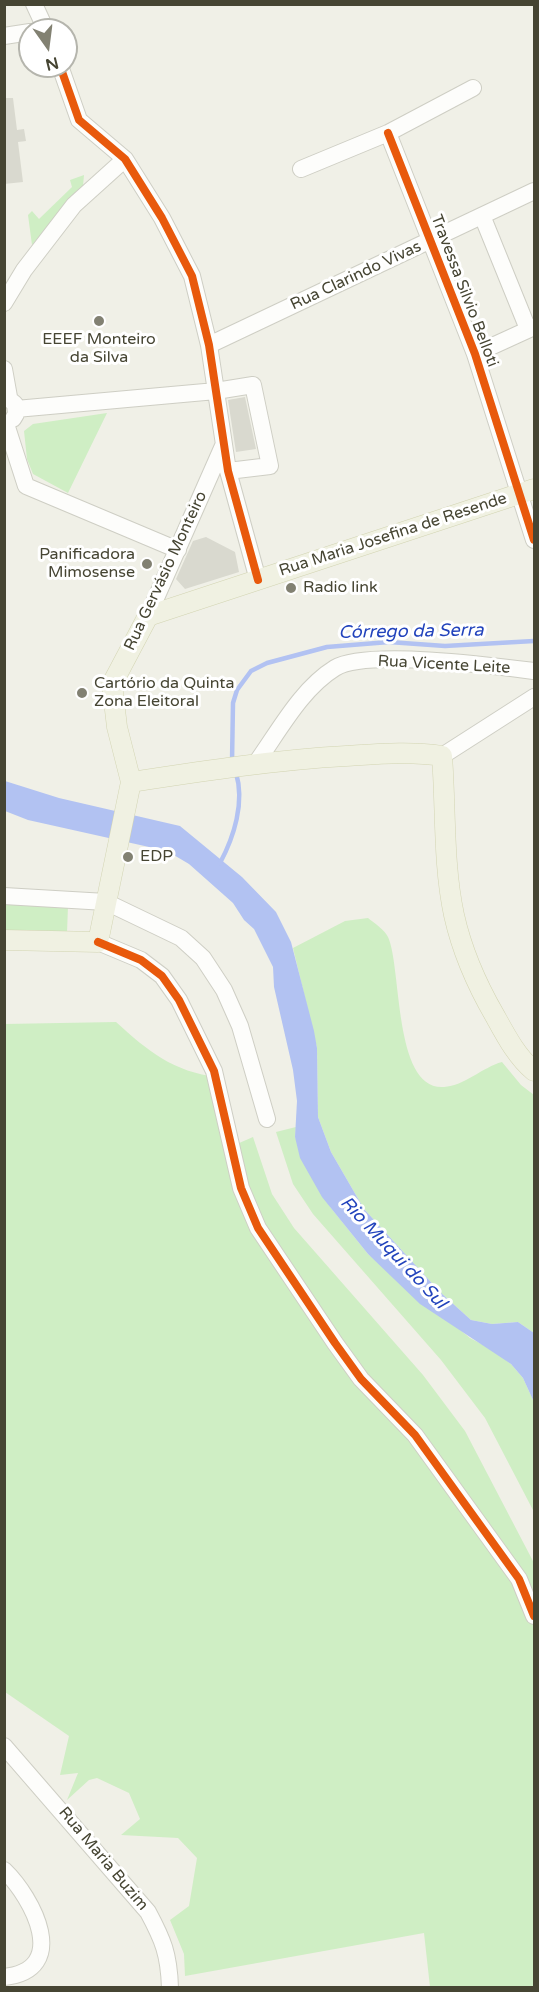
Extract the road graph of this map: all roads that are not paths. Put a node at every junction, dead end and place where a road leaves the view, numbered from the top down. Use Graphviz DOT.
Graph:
graph roads {
  1 [pos="34,4"];
  2 [pos="40,18"];
  3 [pos="64,78"];
  4 [pos="473,88"];
  5 [pos="388,133"];
  6 [pos="125,159"];
  7 [pos="301,169"];
  8 [pos="534,191"];
  9 [pos="483,218"];
  10 [pos="431,242"];
  11 [pos="4,303"];
  12 [pos="531,328"];
  13 [pos="209,345"];
  14 [pos="475,354"];
  15 [pos="4,369"];
  16 [pos="216,392"];
  17 [pos="10,400"];
  18 [pos="5,424"];
  19 [pos="224,445"];
  20 [pos="228,471"];
  21 [pos="527,491"];
  22 [pos="534,540"];
  23 [pos="178,550"];
  24 [pos="258,580"];
  25 [pos="148,615"];
  26 [pos="534,671"];
  27 [pos="534,697"];
  28 [pos="442,756"];
  29 [pos="250,764"];
  30 [pos="131,782"];
  31 [pos="4,896"];
  32 [pos="106,902"];
  33 [pos="4,940"];
  34 [pos="98,942"];
  35 [pos="534,1071"];
  36 [pos="267,1119"];
  37 [pos="534,1616"];
  38 [pos="4,1746"];
  39 [pos="4,1870"];
  40 [pos="4,1977"];
  41 [pos="170,1988"];
  1 -- 2 [label="street"];
  3 -- 6 [label="street"];
  4 -- 5 [label="street"];
  5 -- 7 [label="street"];
  5 -- 10 [label="street, Travessa Silvio Belloti"];
  6 -- 11 [label="street"];
  6 -- 13 [label="street"];
  8 -- 9 [label="street, Rua Clarindo Vivas"];
  9 -- 10 [label="street, Rua Clarindo Vivas"];
  9 -- 12 [label="street"];
  10 -- 13 [label="street, Rua Clarindo Vivas"];
  10 -- 14 [label="street, Travessa Silvio Belloti"];
  12 -- 14 [label="street"];
  13 -- 16 [label="street"];
  14 -- 21 [label="street, Travessa Silvio Belloti"];
  15 -- 17 [label="street"];
  16 -- 17 [label="street"];
  16 -- 19 [label="street"];
  16 -- 20 [label="street"];
  17 -- 18 [label="street"];
  18 -- 23 [label="street"];
  19 -- 20 [label="street"];
  19 -- 23 [label="street, Rua Gervásio Monteiro"];
  20 -- 24 [label="street"];
  21 -- 22 [label="street, Travessa Silvio Belloti"];
  21 -- 24 [label="main road, Rua Maria Josefina de Resende"];
  23 -- 25 [label="street, Rua Gervásio Monteiro"];
  24 -- 25 [label="main road, Rua Maria Josefina de Resende"];
  25 -- 30 [label="main road, Rua Gervásio Monteiro"];
  26 -- 29 [label="street, Rua Vicente Leite"];
  27 -- 28 [label="street"];
  28 -- 29 [label="main road"];
  28 -- 35 [label="main road"];
  29 -- 30 [label="main road"];
  30 -- 32 [label="main road"];
  31 -- 32 [label="street"];
  32 -- 34 [label="main road"];
  32 -- 36 [label="street"];
  33 -- 34 [label="main road"];
  34 -- 37 [label="street"];
  38 -- 41 [label="street, Rua Maria Buzim"];
  39 -- 40 [label="street"];
}
